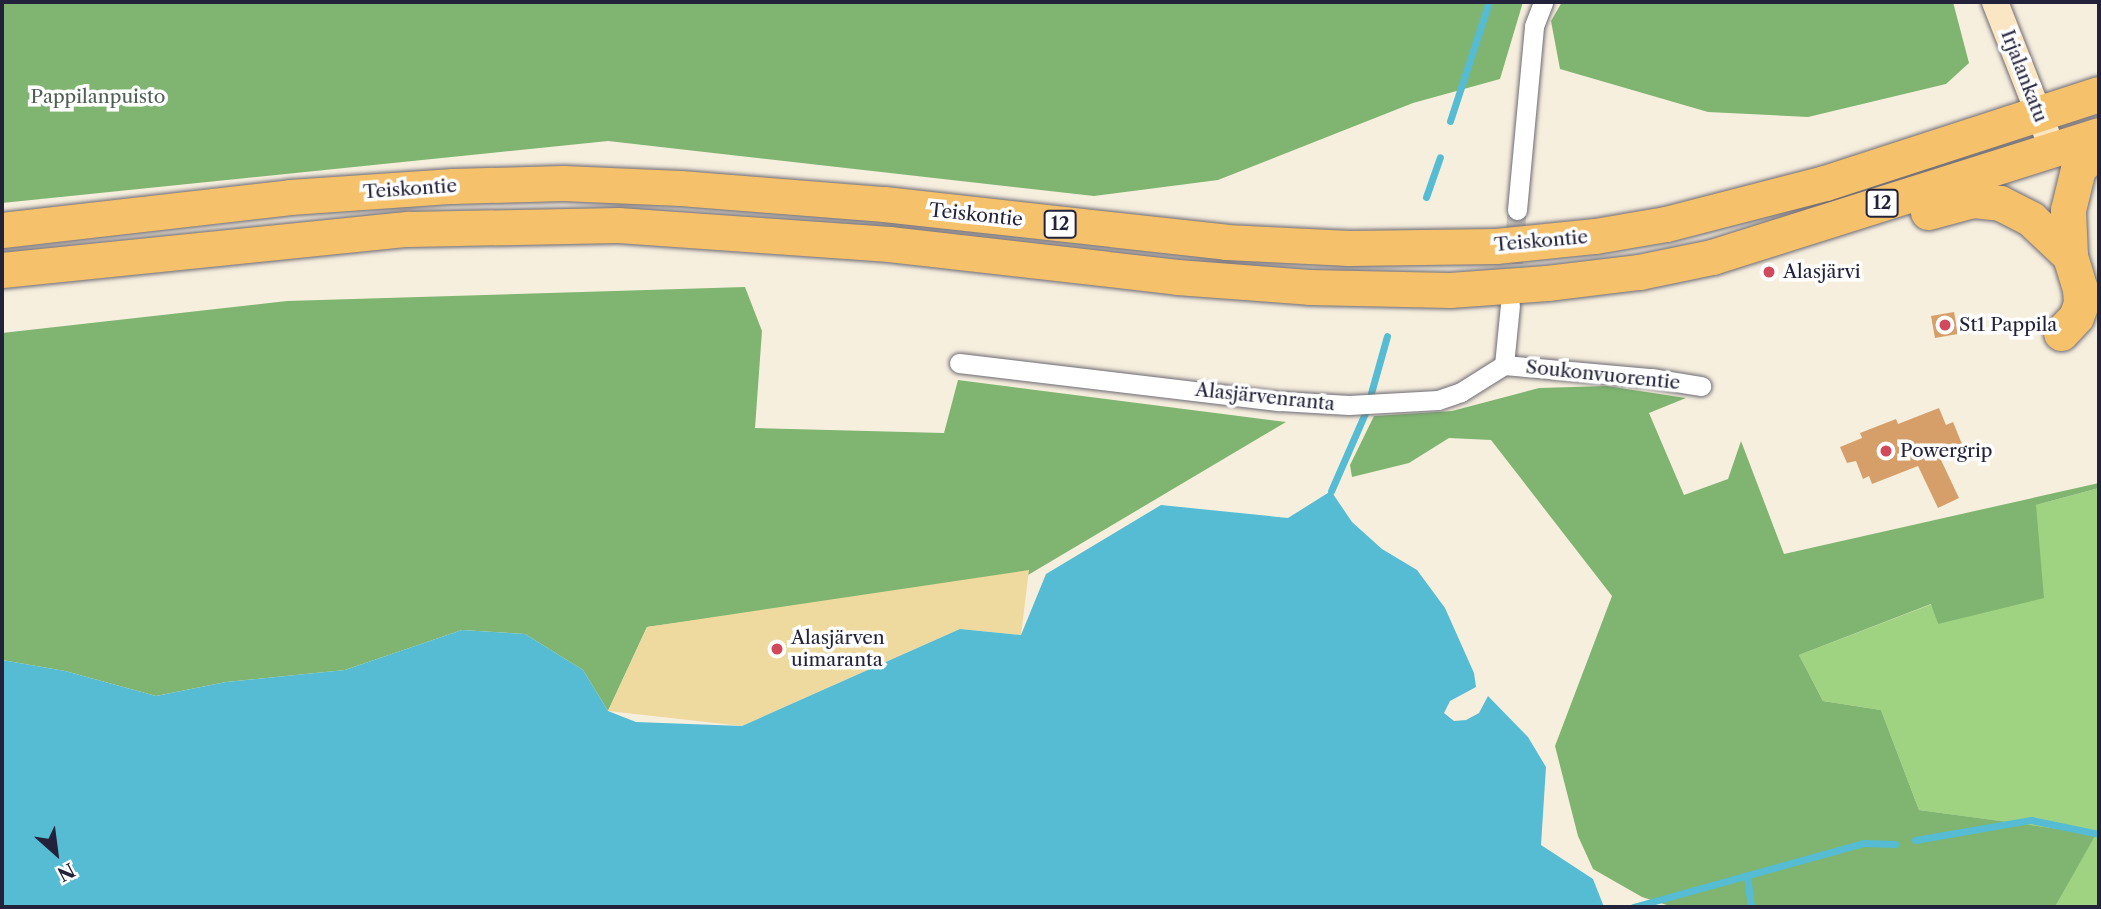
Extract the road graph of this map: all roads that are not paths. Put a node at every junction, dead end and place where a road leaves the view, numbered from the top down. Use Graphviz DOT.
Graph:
graph roads {
  1 [pos="1543,2"];
  2 [pos="1995,2"];
  3 [pos="2099,94"];
  4 [pos="2039,116"];
  5 [pos="2099,135"];
  6 [pos="2099,146"];
  7 [pos="2053,150"];
  8 [pos="1517,209"];
  9 [pos="2,230"];
  10 [pos="2070,256"];
  11 [pos="1712,257"];
  12 [pos="2,270"];
  13 [pos="1510,305"];
  14 [pos="2061,333"];
  15 [pos="959,362"];
  16 [pos="1504,365"];
  17 [pos="1701,386"];
  1 -- 8 [label="street"];
  2 -- 4 [label="street, Irjalankatu"];
  3 -- 4 [label="highway, Teiskontie / 12"];
  4 -- 7 [label="street, Irjalankatu"];
  4 -- 9 [label="highway, Teiskontie / 12"];
  5 -- 7 [label="highway, Teiskontie / 12"];
  6 -- 10 [label="highway"];
  7 -- 11 [label="highway, Teiskontie / 12"];
  10 -- 11 [label="highway"];
  10 -- 14 [label="highway"];
  11 -- 12 [label="highway, Teiskontie / 12"];
  13 -- 16 [label="street"];
  15 -- 16 [label="street, Alasjärvenranta"];
  16 -- 17 [label="street, Soukonvuorentie"];
}
